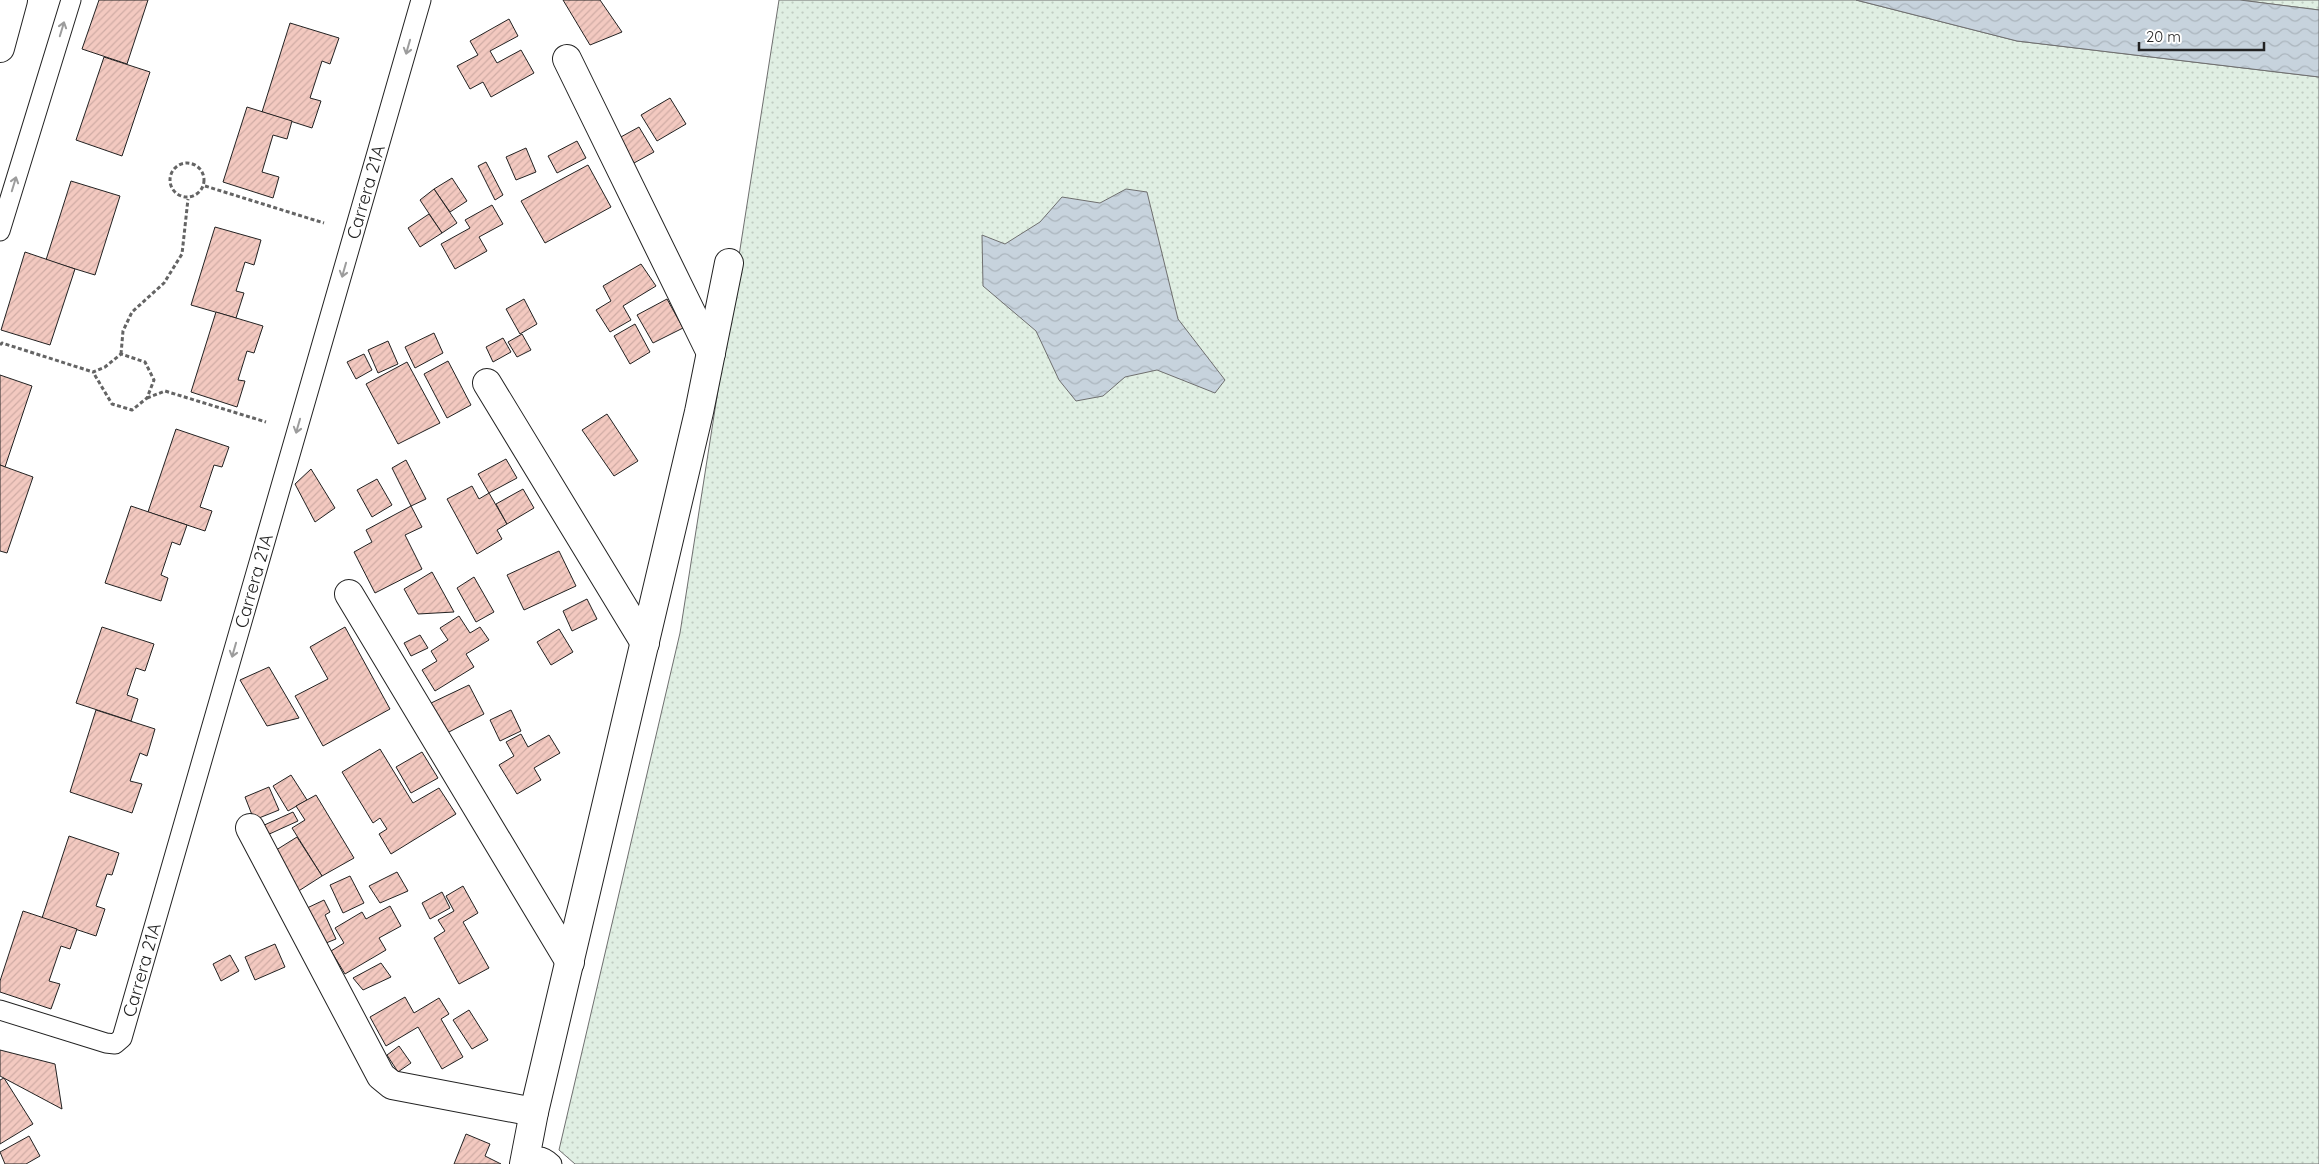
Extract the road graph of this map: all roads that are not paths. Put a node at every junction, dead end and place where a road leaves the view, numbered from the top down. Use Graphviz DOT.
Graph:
graph roads {
  1 [pos="13,0"];
  2 [pos="71,0"];
  3 [pos="421,0"];
  4 [pos="0,48"];
  5 [pos="567,59"];
  6 [pos="0,231"];
  7 [pos="729,263"];
  8 [pos="711,354"];
  9 [pos="486,383"];
  10 [pos="349,594"];
  11 [pos="645,643"];
  12 [pos="250,828"];
  13 [pos="570,962"];
  14 [pos="0,1010"];
  15 [pos="534,1112"];
  16 [pos="525,1163"];
  17 [pos="552,1164"];
  1 -- 4 [label="street"];
  6 -- 2 [label="lane, one-way"];
  3 -- 14 [label="lane, Carrera 21A, one-way"];
  5 -- 8 [label="street"];
  7 -- 8 [label="street"];
  8 -- 11 [label="street"];
  9 -- 11 [label="street"];
  10 -- 13 [label="street"];
  11 -- 13 [label="street"];
  12 -- 15 [label="street"];
  13 -- 15 [label="street"];
  15 -- 16 [label="street"];
  16 -- 17 [label="lane"];
}
